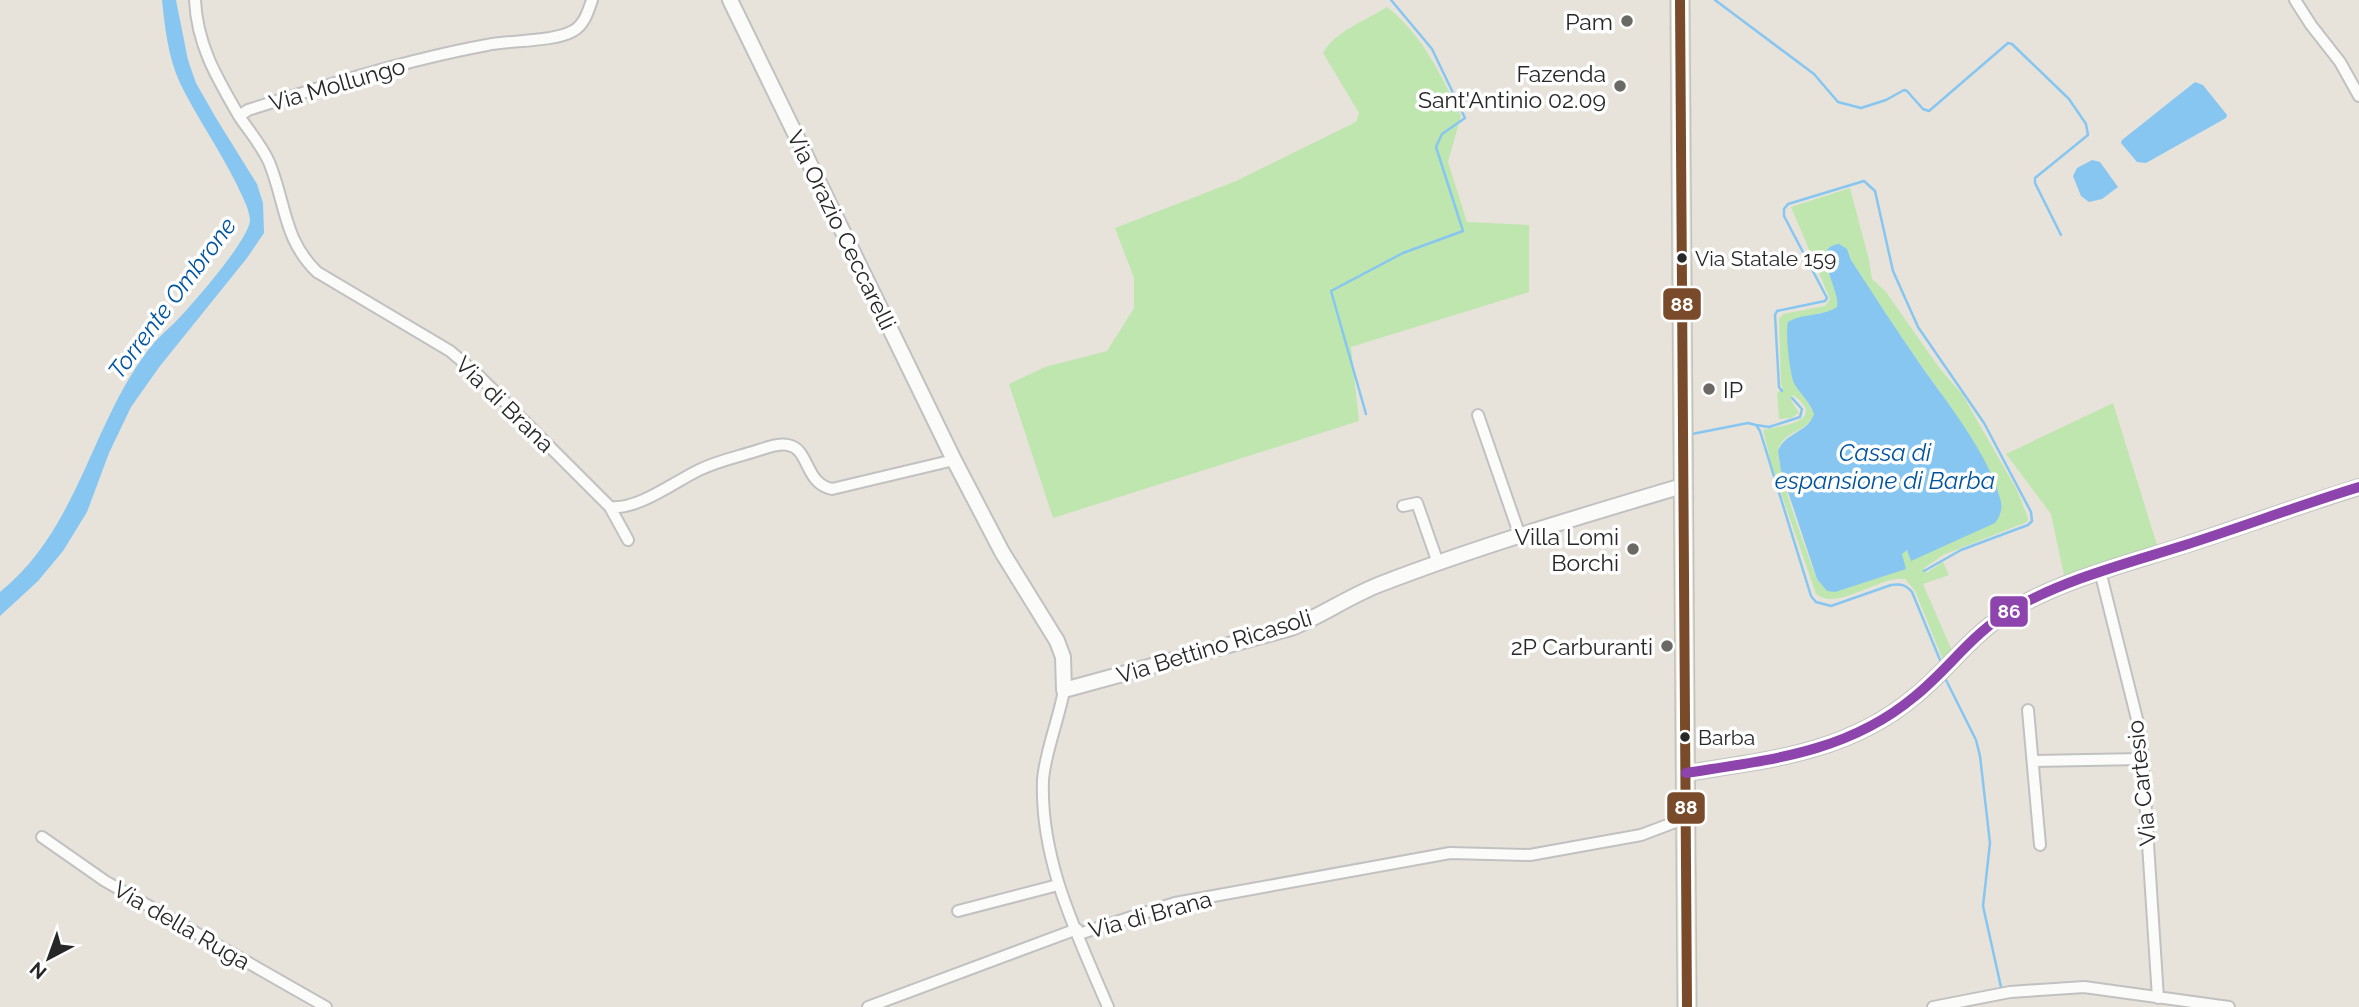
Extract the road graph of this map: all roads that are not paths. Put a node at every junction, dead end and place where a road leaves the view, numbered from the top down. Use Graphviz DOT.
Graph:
graph roads {
  1 [pos="195,0"];
  2 [pos="592,0"];
  3 [pos="730,0"];
  4 [pos="1680,0"];
  5 [pos="2295,0"];
  6 [pos="2359,96"];
  7 [pos="239,116"];
  8 [pos="317,272"];
  9 [pos="1478,415"];
  10 [pos="954,460"];
  11 [pos="2359,486"];
  12 [pos="1685,488"];
  13 [pos="1403,506"];
  14 [pos="610,507"];
  15 [pos="1520,536"];
  16 [pos="628,540"];
  17 [pos="1438,563"];
  18 [pos="2100,571"];
  19 [pos="1064,690"];
  20 [pos="2028,710"];
  21 [pos="2142,759"];
  22 [pos="2033,761"];
  23 [pos="1686,773"];
  24 [pos="1686,818"];
  25 [pos="42,836"];
  26 [pos="2040,845"];
  27 [pos="1058,885"];
  28 [pos="958,911"];
  29 [pos="1078,932"];
  30 [pos="2158,998"];
  31 [pos="326,1007"];
  32 [pos="867,1007"];
  33 [pos="1108,1007"];
  34 [pos="1687,1007"];
  35 [pos="1933,1007"];
  36 [pos="2229,1007"];
  1 -- 7 [label="street"];
  2 -- 7 [label="street, Via Mollungo"];
  3 -- 10 [label="street, Via Orazio Ceccarelli"];
  4 -- 12 [label="main road"];
  5 -- 6 [label="street"];
  7 -- 8 [label="street, Via Mollungo"];
  8 -- 14 [label="street, Via di Brana"];
  9 -- 15 [label="street"];
  10 -- 14 [label="street"];
  10 -- 19 [label="street, Via di Brana"];
  11 -- 18 [label="street"];
  12 -- 15 [label="street, Via Bettino Ricasoli"];
  12 -- 23 [label="main road"];
  13 -- 17 [label="street"];
  14 -- 16 [label="street, Via di Brana"];
  15 -- 17 [label="street, Via Bettino Ricasoli"];
  17 -- 19 [label="street, Via Bettino Ricasoli"];
  18 -- 21 [label="street, Via Cartesio"];
  18 -- 23 [label="street"];
  19 -- 27 [label="street, Via di Brana"];
  20 -- 22 [label="street"];
  21 -- 22 [label="street"];
  21 -- 30 [label="street, Via Cartesio"];
  22 -- 26 [label="street"];
  23 -- 24 [label="main road"];
  24 -- 29 [label="street, Via di Brana"];
  24 -- 34 [label="main road"];
  25 -- 31 [label="street, Via della Ruga"];
  27 -- 28 [label="street"];
  27 -- 29 [label="street, Via di Brana"];
  29 -- 32 [label="street"];
  29 -- 33 [label="street"];
  30 -- 35 [label="street"];
  30 -- 36 [label="street"];
}
